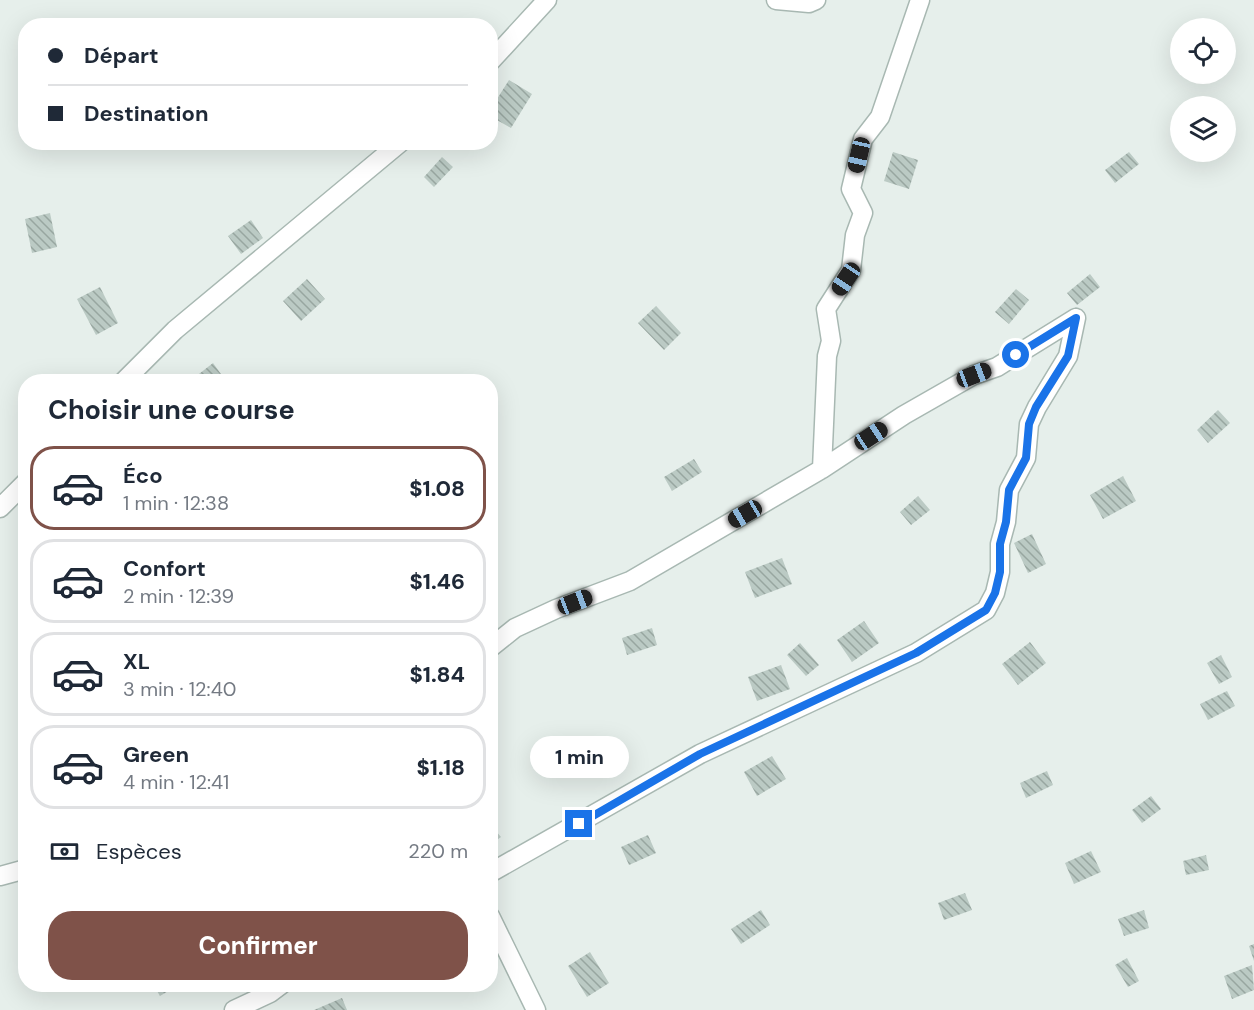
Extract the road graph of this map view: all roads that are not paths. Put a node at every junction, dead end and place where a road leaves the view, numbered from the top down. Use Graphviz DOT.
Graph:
graph roads {
  1 [pos="547,0"];
  2 [pos="776,0"];
  3 [pos="816,0"];
  4 [pos="920,0"];
  5 [pos="498,53"];
  6 [pos="390,150"];
  7 [pos="131,374"];
  8 [pos="822,469"];
  9 [pos="18,490"];
  10 [pos="0,508"];
  11 [pos="498,642"];
  12 [pos="498,868"];
  13 [pos="18,871"];
  14 [pos="0,876"];
  15 [pos="498,932"];
  16 [pos="277,996"];
  17 [pos="234,1010"];
  18 [pos="536,1010"];
  1 -- 5 [label="street"];
  2 -- 3 [label="street"];
  4 -- 8 [label="street"];
  6 -- 7 [label="street"];
  8 -- 11 [label="street"];
  8 -- 12 [label="street"];
  9 -- 10 [label="street"];
  13 -- 14 [label="street"];
  15 -- 18 [label="street"];
  16 -- 17 [label="street"];
}
